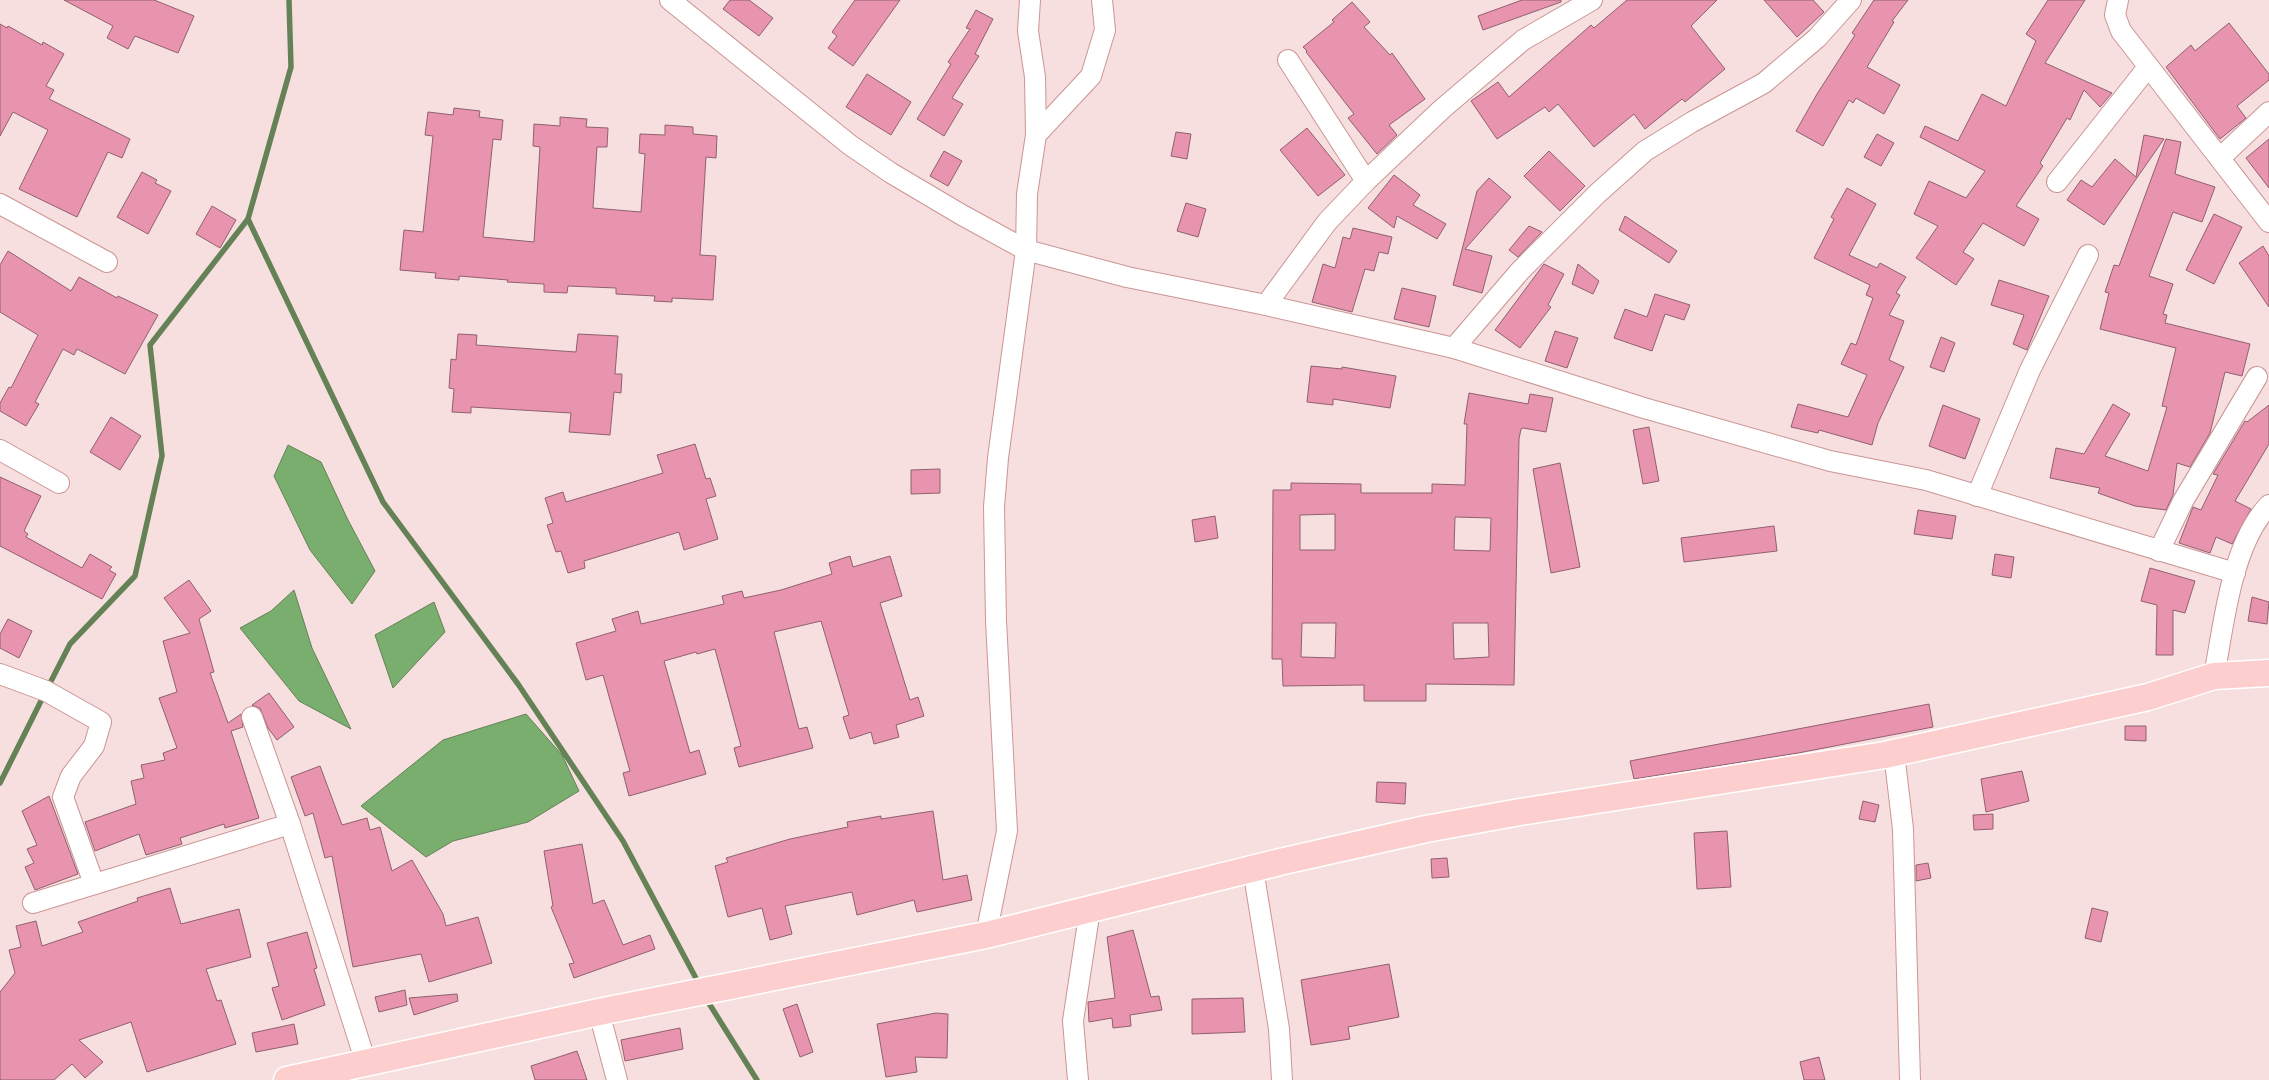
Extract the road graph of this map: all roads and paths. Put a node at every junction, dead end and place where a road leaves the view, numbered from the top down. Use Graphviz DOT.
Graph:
graph roads {
  1 [pos="670,0"];
  2 [pos="1030,0"];
  3 [pos="1102,0"];
  4 [pos="1592,0"];
  5 [pos="1851,0"];
  6 [pos="2118,0"];
  7 [pos="1288,60"];
  8 [pos="2148,66"];
  9 [pos="2269,112"];
  10 [pos="1036,135"];
  11 [pos="2220,157"];
  12 [pos="1366,181"];
  13 [pos="2057,182"];
  14 [pos="0,204"];
  15 [pos="2269,222"];
  16 [pos="1026,250"];
  17 [pos="2088,255"];
  18 [pos="107,262"];
  19 [pos="1266,305"];
  20 [pos="1454,348"];
  21 [pos="2256,377"];
  22 [pos="0,450"];
  23 [pos="59,483"];
  24 [pos="1977,496"];
  25 [pos="2269,505"];
  26 [pos="2159,551"];
  27 [pos="2235,574"];
  28 [pos="2269,673"];
  29 [pos="0,674"];
  30 [pos="2214,676"];
  31 [pos="252,717"];
  32 [pos="1894,753"];
  33 [pos="290,824"];
  34 [pos="1253,869"];
  35 [pos="94,884"];
  36 [pos="33,903"];
  37 [pos="1090,909"];
  38 [pos="986,935"];
  39 [pos="598,1012"];
  40 [pos="366,1063"];
  41 [pos="286,1080"];
  42 [pos="616,1080"];
  43 [pos="1078,1080"];
  44 [pos="1282,1080"];
  45 [pos="1910,1080"];
  1 -- 16 [label="street"];
  2 -- 10 [label="street"];
  3 -- 10 [label="street"];
  4 -- 12 [label="street"];
  5 -- 20 [label="street"];
  6 -- 8 [label="street"];
  7 -- 12 [label="street"];
  8 -- 11 [label="street"];
  8 -- 13 [label="street"];
  9 -- 11 [label="street"];
  10 -- 16 [label="street"];
  11 -- 15 [label="street"];
  12 -- 19 [label="street"];
  14 -- 18 [label="street"];
  16 -- 19 [label="street"];
  16 -- 38 [label="street"];
  17 -- 24 [label="street"];
  19 -- 20 [label="street"];
  20 -- 24 [label="street"];
  21 -- 26 [label="street"];
  22 -- 23 [label="street"];
  24 -- 26 [label="street"];
  25 -- 27 [label="street"];
  26 -- 27 [label="street"];
  27 -- 30 [label="street"];
  28 -- 30 [label="main road"];
  29 -- 35 [label="street"];
  30 -- 32 [label="main road"];
  31 -- 33 [label="street"];
  32 -- 34 [label="main road"];
  32 -- 45 [label="street"];
  33 -- 35 [label="street"];
  33 -- 40 [label="street"];
  34 -- 37 [label="main road"];
  34 -- 44 [label="street"];
  35 -- 36 [label="street"];
  37 -- 38 [label="main road"];
  37 -- 43 [label="street"];
  38 -- 39 [label="main road"];
  39 -- 40 [label="main road"];
  39 -- 42 [label="street"];
  40 -- 41 [label="main road"];
}
